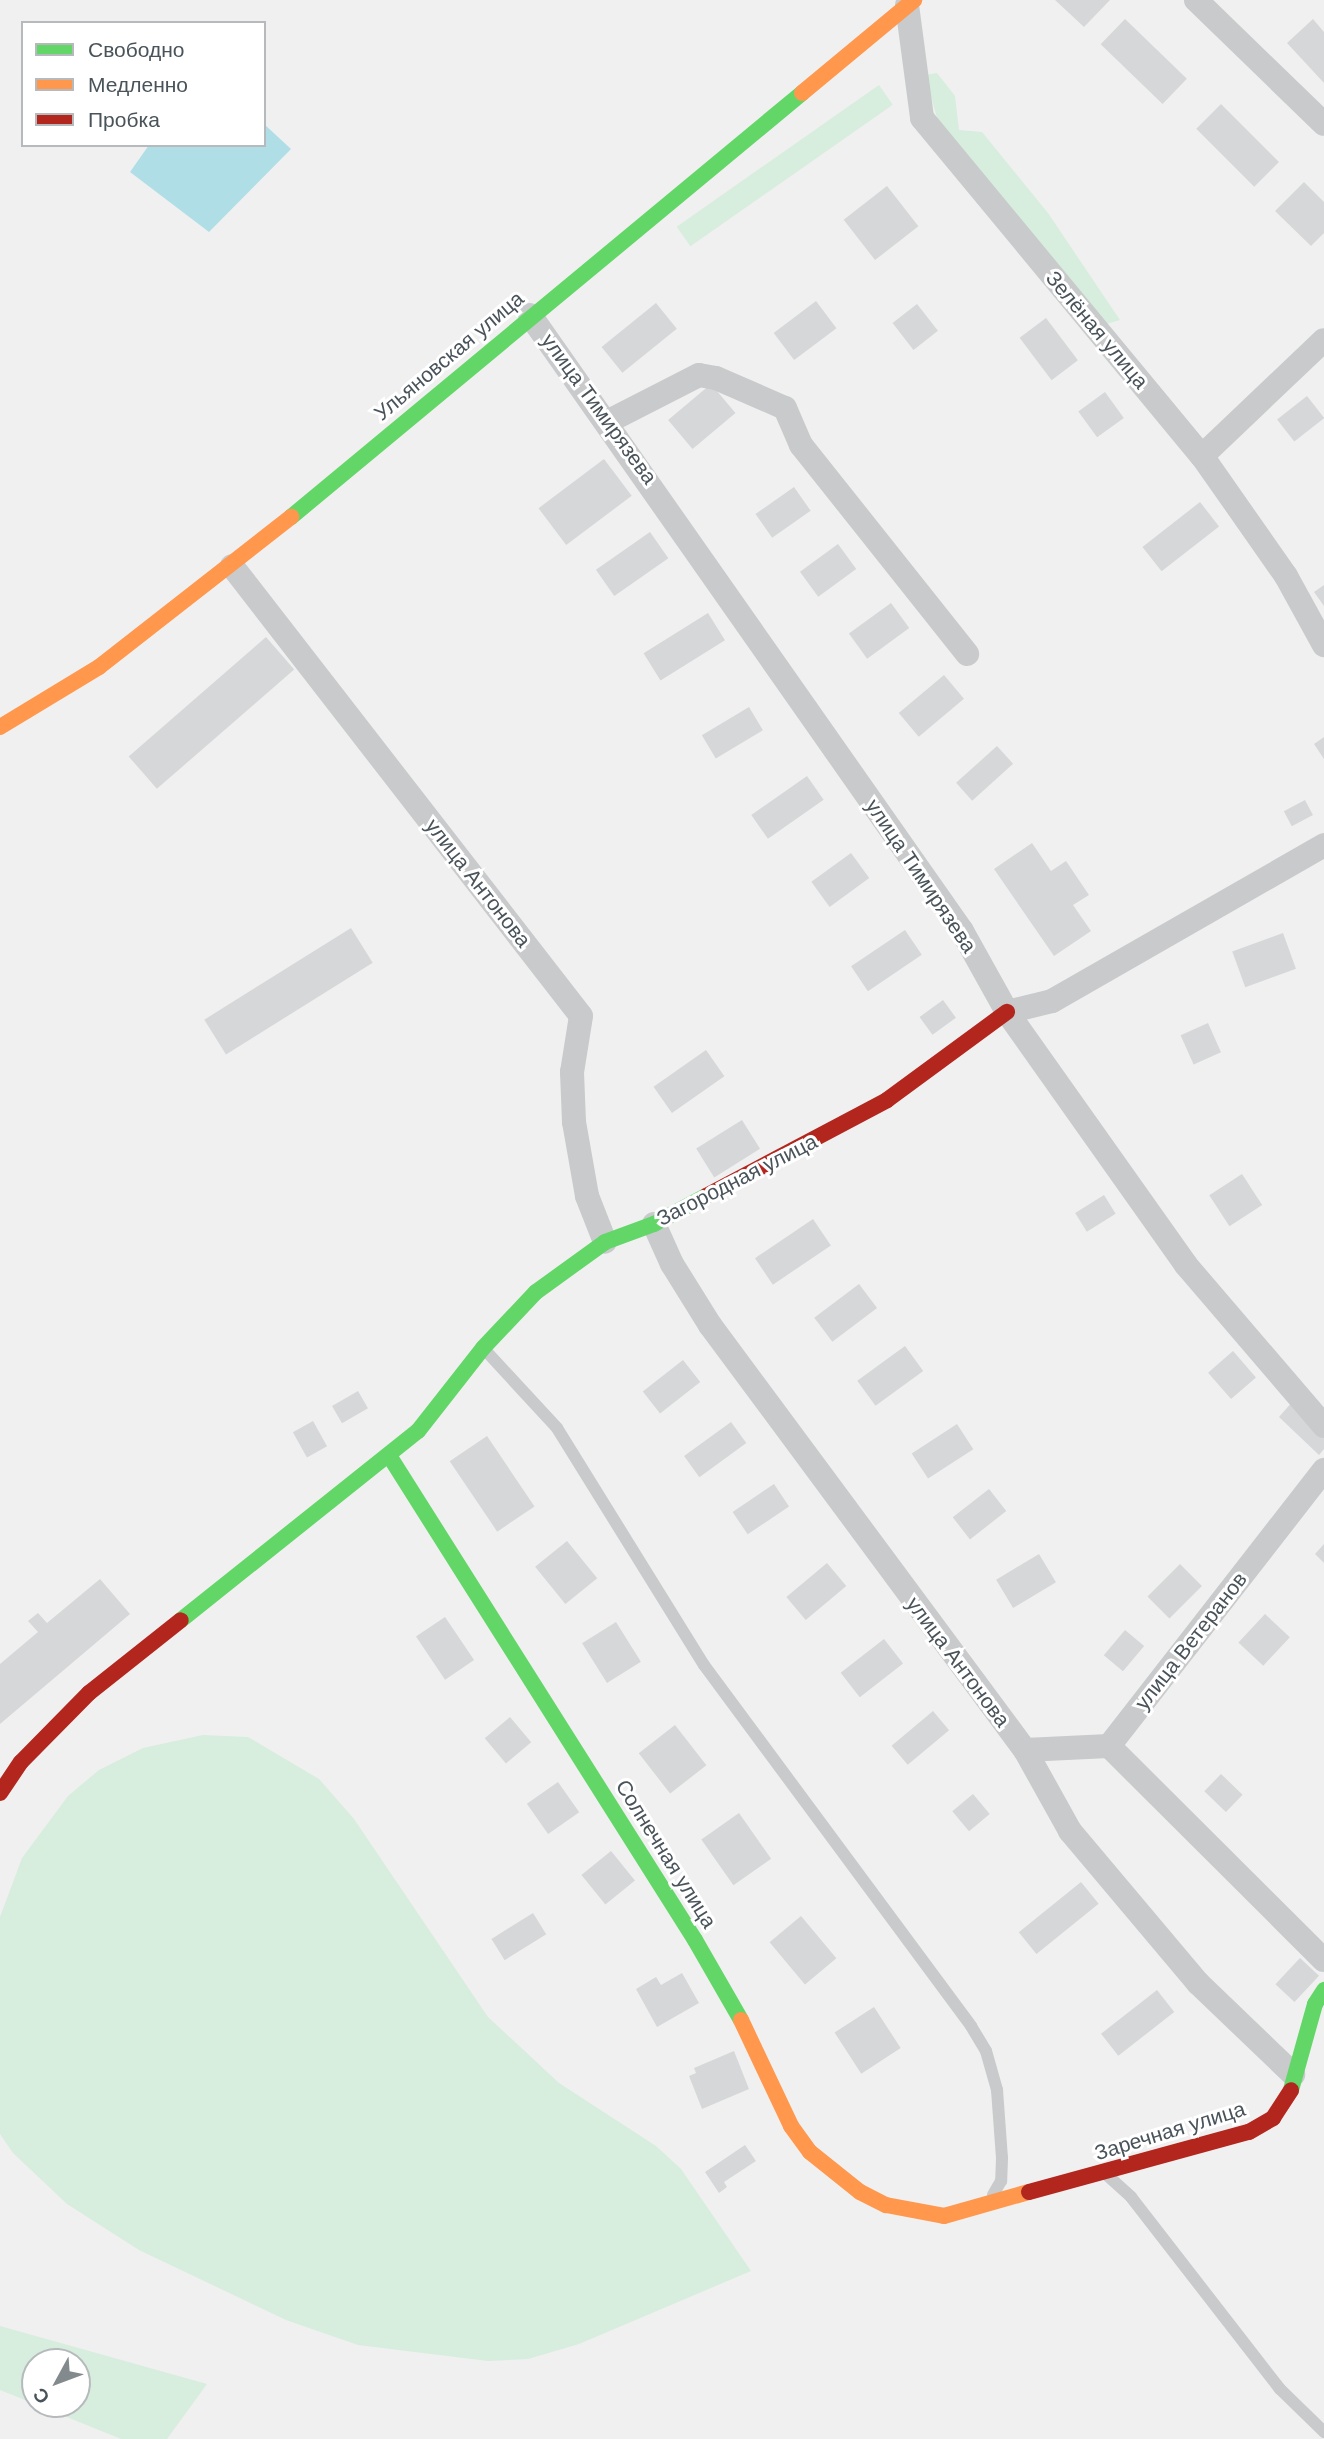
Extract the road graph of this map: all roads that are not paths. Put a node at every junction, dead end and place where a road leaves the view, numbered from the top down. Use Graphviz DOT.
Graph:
graph roads {
  1 [pos="1196,0"];
  2 [pos="911,3"];
  3 [pos="1324,124"];
  4 [pos="530,315"];
  5 [pos="1324,340"];
  6 [pos="609,422"];
  7 [pos="1202,456"];
  8 [pos="232,566"];
  9 [pos="1324,645"];
  10 [pos="967,654"];
  11 [pos="0,727"];
  12 [pos="1324,845"];
  13 [pos="1007,1012"];
  14 [pos="654,1224"];
  15 [pos="605,1242"];
  16 [pos="483,1348"];
  17 [pos="1324,1426"];
  18 [pos="390,1457"];
  19 [pos="1324,1470"];
  20 [pos="1109,1746"];
  21 [pos="1026,1751"];
  22 [pos="0,1793"];
  23 [pos="1324,1959"];
  24 [pos="1324,1990"];
  25 [pos="1293,2074"];
  26 [pos="1105,2174"];
  27 [pos="989,2201"];
  28 [pos="944,2216"];
  29 [pos="1324,2432"];
  1 -- 3 [label="street"];
  2 -- 4 [label="street, Ульяновская улица"];
  2 -- 7 [label="street, Зелёная улица"];
  4 -- 6 [label="street, улица Тимирязева"];
  4 -- 8 [label="street, Ульяновская улица"];
  5 -- 7 [label="street"];
  6 -- 10 [label="street"];
  6 -- 13 [label="street, улица Тимирязева"];
  7 -- 9 [label="street, Зелёная улица"];
  8 -- 11 [label="street, Ульяновская улица"];
  8 -- 15 [label="street, улица Антонова"];
  12 -- 13 [label="street, Загородная улица"];
  13 -- 14 [label="street, Загородная улица"];
  13 -- 17 [label="street, улица Тимирязева"];
  14 -- 15 [label="street, Загородная улица"];
  14 -- 21 [label="street, улица Антонова"];
  15 -- 16 [label="street, Загородная улица"];
  16 -- 18 [label="street, Загородная улица"];
  16 -- 27 [label="lane"];
  18 -- 22 [label="street, Загородная улица"];
  18 -- 28 [label="street, Солнечная улица"];
  19 -- 20 [label="street, улица Ветеранов"];
  20 -- 21 [label="street"];
  20 -- 23 [label="street"];
  21 -- 25 [label="street, улица Антонова"];
  24 -- 25 [label="street, Заречная улица"];
  25 -- 26 [label="street, Заречная улица"];
  26 -- 27 [label="street, Заречная улица"];
  26 -- 29 [label="lane"];
  27 -- 28 [label="street, Заречная улица"];
}
